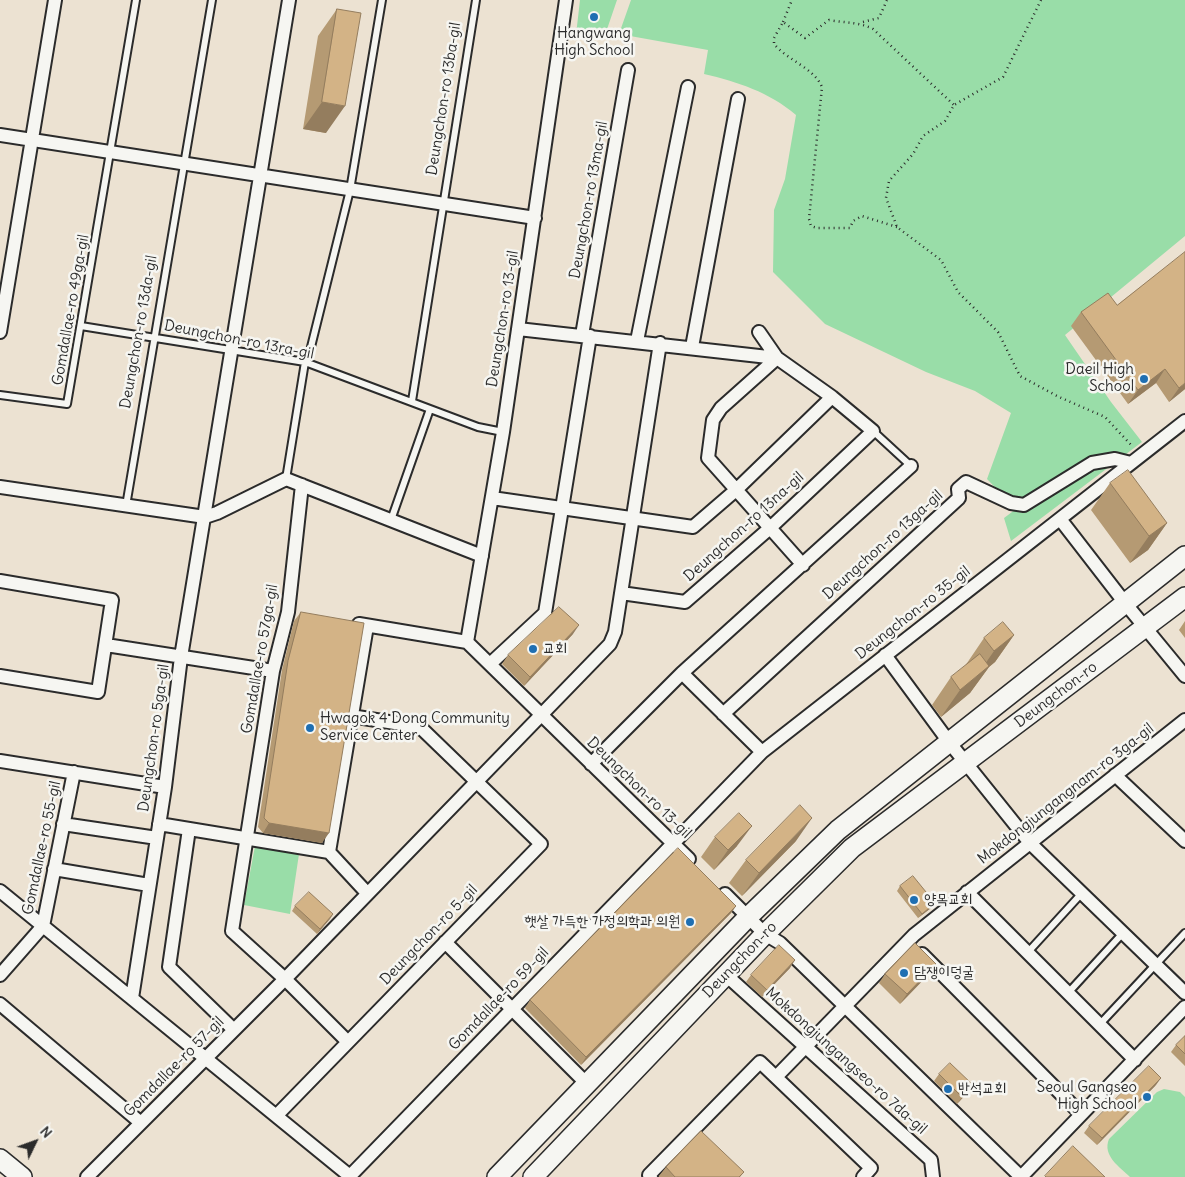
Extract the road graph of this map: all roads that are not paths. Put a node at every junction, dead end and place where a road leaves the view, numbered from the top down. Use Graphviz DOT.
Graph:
graph roads {
  1 [pos="56,0"];
  2 [pos="136,0"];
  3 [pos="212,0"];
  4 [pos="290,0"];
  5 [pos="382,0"];
  6 [pos="476,0"];
  7 [pos="566,0"];
  8 [pos="628,70"];
  9 [pos="688,87"];
  10 [pos="738,99"];
  11 [pos="0,135"];
  12 [pos="34,140"];
  13 [pos="111,152"];
  14 [pos="185,164"];
  15 [pos="260,176"];
  16 [pos="350,190"];
  17 [pos="444,204"];
  18 [pos="535,218"];
  19 [pos="81,326"];
  20 [pos="518,329"];
  21 [pos="0,332"];
  22 [pos="759,332"];
  23 [pos="586,336"];
  24 [pos="154,337"];
  25 [pos="637,341"];
  26 [pos="660,343"];
  27 [pos="692,347"];
  28 [pos="231,350"];
  29 [pos="777,358"];
  30 [pos="305,362"];
  31 [pos="0,395"];
  32 [pos="832,397"];
  33 [pos="412,401"];
  34 [pos="430,409"];
  35 [pos="1185,421"];
  36 [pos="872,431"];
  37 [pos="503,432"];
  38 [pos="1136,459"];
  39 [pos="911,466"];
  40 [pos="286,479"];
  41 [pos="302,484"];
  42 [pos="0,488"];
  43 [pos="736,490"];
  44 [pos="492,498"];
  45 [pos="126,506"];
  46 [pos="562,508"];
  47 [pos="633,516"];
  48 [pos="205,517"];
  49 [pos="1060,518"];
  50 [pos="391,520"];
  51 [pos="770,528"];
  52 [pos="482,556"];
  53 [pos="1185,556"];
  54 [pos="803,565"];
  55 [pos="0,581"];
  56 [pos="621,593"];
  57 [pos="1185,597"];
  58 [pos="1125,603"];
  59 [pos="346,622"];
  60 [pos="367,626"];
  61 [pos="1146,628"];
  62 [pos="467,642"];
  63 [pos="106,645"];
  64 [pos="885,655"];
  65 [pos="181,657"];
  66 [pos="490,664"];
  67 [pos="274,671"];
  68 [pos="682,673"];
  69 [pos="0,676"];
  70 [pos="1185,676"];
  71 [pos="541,714"];
  72 [pos="723,714"];
  73 [pos="352,716"];
  74 [pos="1185,720"];
  75 [pos="949,742"];
  76 [pos="762,752"];
  77 [pos="0,761"];
  78 [pos="965,763"];
  79 [pos="592,764"];
  80 [pos="74,772"];
  81 [pos="1115,775"];
  82 [pos="476,779"];
  83 [pos="165,787"];
  84 [pos="63,824"];
  85 [pos="159,824"];
  86 [pos="189,829"];
  87 [pos="157,838"];
  88 [pos="245,839"];
  89 [pos="1185,841"];
  90 [pos="672,843"];
  91 [pos="1030,843"];
  92 [pos="328,852"];
  93 [pos="54,869"];
  94 [pos="700,870"];
  95 [pos="714,884"];
  96 [pos="149,885"];
  97 [pos="0,891"];
  98 [pos="967,892"];
  99 [pos="367,893"];
  100 [pos="1082,893"];
  101 [pos="748,917"];
  102 [pos="43,926"];
  103 [pos="1123,933"];
  104 [pos="1185,933"];
  105 [pos="765,934"];
  106 [pos="908,940"];
  107 [pos="445,942"];
  108 [pos="1029,951"];
  109 [pos="1155,964"];
  110 [pos="726,975"];
  111 [pos="0,976"];
  112 [pos="285,979"];
  113 [pos="1068,993"];
  114 [pos="1185,993"];
  115 [pos="132,998"];
  116 [pos="0,1004"];
  117 [pos="843,1005"];
  118 [pos="1185,1007"];
  119 [pos="512,1008"];
  120 [pos="1100,1024"];
  121 [pos="234,1030"];
  122 [pos="348,1042"];
  123 [pos="804,1046"];
  124 [pos="206,1059"];
  125 [pos="1134,1060"];
  126 [pos="776,1077"];
  127 [pos="587,1084"];
  128 [pos="1082,1114"];
  129 [pos="277,1115"];
  130 [pos="141,1123"];
  131 [pos="0,1159"];
  132 [pos="22,1177"];
  133 [pos="87,1177"];
  134 [pos="350,1177"];
  135 [pos="498,1177"];
  136 [pos="533,1177"];
  137 [pos="651,1177"];
  138 [pos="862,1177"];
  139 [pos="933,1177"];
  140 [pos="1021,1177"];
  1 -- 12 [label="street"];
  2 -- 13 [label="lane"];
  3 -- 14 [label="lane"];
  4 -- 15 [label="street"];
  5 -- 16 [label="lane"];
  6 -- 17 [label="lane, Deungchon-ro 13ba-gil"];
  7 -- 18 [label="street, Deungchon-ro 13-gil"];
  8 -- 23 [label="street, Deungchon-ro 13ma-gil"];
  9 -- 25 [label="street"];
  10 -- 27 [label="street"];
  11 -- 12 [label="street"];
  12 -- 13 [label="street"];
  12 -- 21 [label="street"];
  13 -- 14 [label="street"];
  13 -- 19 [label="lane, Gomdallae-ro 49ga-gil"];
  14 -- 15 [label="street"];
  14 -- 24 [label="lane, Deungchon-ro 13da-gil"];
  15 -- 16 [label="street"];
  15 -- 28 [label="street"];
  16 -- 17 [label="street"];
  16 -- 30 [label="lane"];
  17 -- 18 [label="street"];
  17 -- 33 [label="lane, Deungchon-ro 13ba-gil"];
  18 -- 20 [label="street, Deungchon-ro 13-gil"];
  19 -- 24 [label="lane, Deungchon-ro 13ra-gil"];
  19 -- 31 [label="lane, Gomdallae-ro 49ga-gil"];
  20 -- 23 [label="street"];
  20 -- 37 [label="street, Deungchon-ro 13-gil"];
  22 -- 29 [label="street"];
  23 -- 25 [label="street"];
  23 -- 46 [label="street"];
  24 -- 28 [label="lane, Deungchon-ro 13ra-gil"];
  24 -- 45 [label="lane, Deungchon-ro 13da-gil"];
  25 -- 26 [label="street"];
  26 -- 27 [label="street"];
  26 -- 47 [label="street"];
  27 -- 29 [label="street"];
  28 -- 30 [label="lane, Deungchon-ro 13ra-gil"];
  28 -- 48 [label="street"];
  29 -- 32 [label="street"];
  29 -- 43 [label="street"];
  30 -- 33 [label="lane, Deungchon-ro 13ra-gil"];
  30 -- 40 [label="lane"];
  32 -- 36 [label="street"];
  32 -- 43 [label="street"];
  33 -- 34 [label="lane, Deungchon-ro 13ra-gil"];
  34 -- 37 [label="lane, Deungchon-ro 13ra-gil"];
  34 -- 50 [label="lane"];
  35 -- 38 [label="street, Deungchon-ro 35-gil"];
  36 -- 39 [label="lane"];
  36 -- 51 [label="street, Deungchon-ro 13na-gil"];
  37 -- 44 [label="street, Deungchon-ro 13-gil"];
  38 -- 49 [label="street, Deungchon-ro 35-gil"];
  38 -- 72 [label="street, Deungchon-ro 13ga-gil"];
  39 -- 54 [label="street"];
  40 -- 41 [label="street"];
  40 -- 48 [label="street"];
  41 -- 50 [label="street"];
  41 -- 67 [label="street, Gomdallae-ro 57ga-gil"];
  42 -- 45 [label="street"];
  43 -- 47 [label="street"];
  43 -- 51 [label="street"];
  44 -- 46 [label="street"];
  44 -- 52 [label="street, Deungchon-ro 13-gil"];
  45 -- 48 [label="street"];
  46 -- 47 [label="street"];
  46 -- 66 [label="street"];
  47 -- 56 [label="street"];
  48 -- 65 [label="street, Deungchon-ro 5ga-gil"];
  49 -- 58 [label="street"];
  49 -- 64 [label="street, Deungchon-ro 35-gil"];
  50 -- 52 [label="street"];
  51 -- 54 [label="street"];
  51 -- 56 [label="street, Deungchon-ro 13na-gil"];
  52 -- 62 [label="street, Deungchon-ro 13-gil"];
  53 -- 58 [label="main road, Deungchon-ro"];
  54 -- 68 [label="street"];
  55 -- 63 [label="street"];
  56 -- 71 [label="street"];
  57 -- 61 [label="main road, Deungchon-ro"];
  58 -- 61 [label="street"];
  58 -- 75 [label="main road, Deungchon-ro"];
  59 -- 60 [label="street"];
  60 -- 62 [label="street"];
  60 -- 73 [label="street"];
  61 -- 70 [label="street"];
  61 -- 78 [label="main road, Deungchon-ro"];
  62 -- 66 [label="street, Deungchon-ro 13-gil"];
  63 -- 65 [label="street, Deungchon-ro 5ga-gil"];
  63 -- 69 [label="street"];
  64 -- 75 [label="street"];
  64 -- 76 [label="street, Deungchon-ro 35-gil"];
  65 -- 67 [label="street, Deungchon-ro 5ga-gil"];
  65 -- 83 [label="street, Deungchon-ro 5ga-gil"];
  66 -- 71 [label="street, Deungchon-ro 13-gil"];
  67 -- 88 [label="street, Gomdallae-ro 57ga-gil"];
  68 -- 72 [label="street"];
  68 -- 79 [label="street"];
  71 -- 79 [label="street, Deungchon-ro 13-gil"];
  71 -- 82 [label="street, Gomdallae-ro 57-gil"];
  72 -- 76 [label="street"];
  73 -- 82 [label="street"];
  73 -- 92 [label="street"];
  74 -- 81 [label="street, Mokdongjungangnam-ro 3ga-gil"];
  75 -- 78 [label="street"];
  75 -- 101 [label="main road, Deungchon-ro"];
  76 -- 90 [label="street, Deungchon-ro 35-gil"];
  77 -- 80 [label="street"];
  78 -- 91 [label="street"];
  78 -- 105 [label="main road, Deungchon-ro"];
  79 -- 90 [label="street, Deungchon-ro 13-gil"];
  80 -- 83 [label="street"];
  80 -- 84 [label="street, Gomdallae-ro 55-gil"];
  81 -- 89 [label="street"];
  81 -- 91 [label="street, Mokdongjungangnam-ro 3ga-gil"];
  82 -- 99 [label="street, Gomdallae-ro 57-gil"];
  82 -- 107 [label="street, Deungchon-ro 5-gil"];
  83 -- 85 [label="street, Deungchon-ro 5ga-gil"];
  84 -- 87 [label="street"];
  84 -- 93 [label="street, Gomdallae-ro 55-gil"];
  85 -- 86 [label="street, Deungchon-ro 5ga-gil"];
  85 -- 87 [label="street, Deungchon-ro 5ga-gil"];
  86 -- 88 [label="street, Deungchon-ro 5ga-gil"];
  86 -- 121 [label="street"];
  87 -- 96 [label="street, Deungchon-ro 5ga-gil"];
  88 -- 92 [label="street"];
  88 -- 112 [label="street, Gomdallae-ro 57ga-gil"];
  90 -- 94 [label="street, Deungchon-ro 13-gil"];
  90 -- 119 [label="street, Gomdallae-ro 59-gil"];
  91 -- 98 [label="street, Mokdongjungangnam-ro 3ga-gil"];
  91 -- 100 [label="street"];
  92 -- 99 [label="street"];
  93 -- 96 [label="street"];
  93 -- 102 [label="street, Gomdallae-ro 55-gil"];
  95 -- 101 [label="street"];
  96 -- 115 [label="street, Deungchon-ro 5ga-gil"];
  97 -- 102 [label="street"];
  98 -- 106 [label="street, Mokdongjungangnam-ro 3ga-gil"];
  98 -- 108 [label="street"];
  99 -- 112 [label="street, Gomdallae-ro 57-gil"];
  100 -- 103 [label="street"];
  100 -- 108 [label="lane"];
  101 -- 105 [label="street"];
  101 -- 127 [label="main road, Deungchon-ro"];
  102 -- 111 [label="street, Gomdallae-ro 55-gil"];
  102 -- 115 [label="street"];
  103 -- 109 [label="street"];
  103 -- 113 [label="lane"];
  104 -- 109 [label="lane"];
  105 -- 110 [label="main road, Deungchon-ro"];
  105 -- 117 [label="street"];
  106 -- 117 [label="street, Mokdongjungangnam-ro 3ga-gil"];
  106 -- 128 [label="street"];
  107 -- 119 [label="street"];
  107 -- 122 [label="street, Deungchon-ro 5-gil"];
  108 -- 113 [label="street"];
  109 -- 114 [label="street"];
  109 -- 120 [label="lane"];
  110 -- 123 [label="street, Mokdongjungangseo-ro 7da-gil"];
  110 -- 136 [label="main road, Deungchon-ro"];
  112 -- 121 [label="street, Gomdallae-ro 57-gil"];
  112 -- 122 [label="street"];
  113 -- 120 [label="street"];
  115 -- 124 [label="street"];
  116 -- 130 [label="street"];
  117 -- 123 [label="street, Mokdongjungangnam-ro 3ga-gil"];
  117 -- 140 [label="street"];
  118 -- 125 [label="street"];
  119 -- 127 [label="street"];
  119 -- 134 [label="street, Gomdallae-ro 59-gil"];
  120 -- 125 [label="street"];
  121 -- 124 [label="street, Gomdallae-ro 57-gil"];
  122 -- 129 [label="street, Deungchon-ro 5-gil"];
  123 -- 126 [label="street, Mokdongjungangnam-ro 3ga-gil"];
  123 -- 139 [label="street, Mokdongjungangseo-ro 7da-gil"];
  124 -- 129 [label="street"];
  124 -- 130 [label="street, Gomdallae-ro 57-gil"];
  125 -- 128 [label="street"];
  126 -- 137 [label="street"];
  126 -- 138 [label="street"];
  127 -- 135 [label="main road, Deungchon-ro"];
  128 -- 140 [label="street"];
  129 -- 134 [label="street"];
  130 -- 133 [label="street, Gomdallae-ro 57-gil"];
  131 -- 132 [label="main road"];
}
